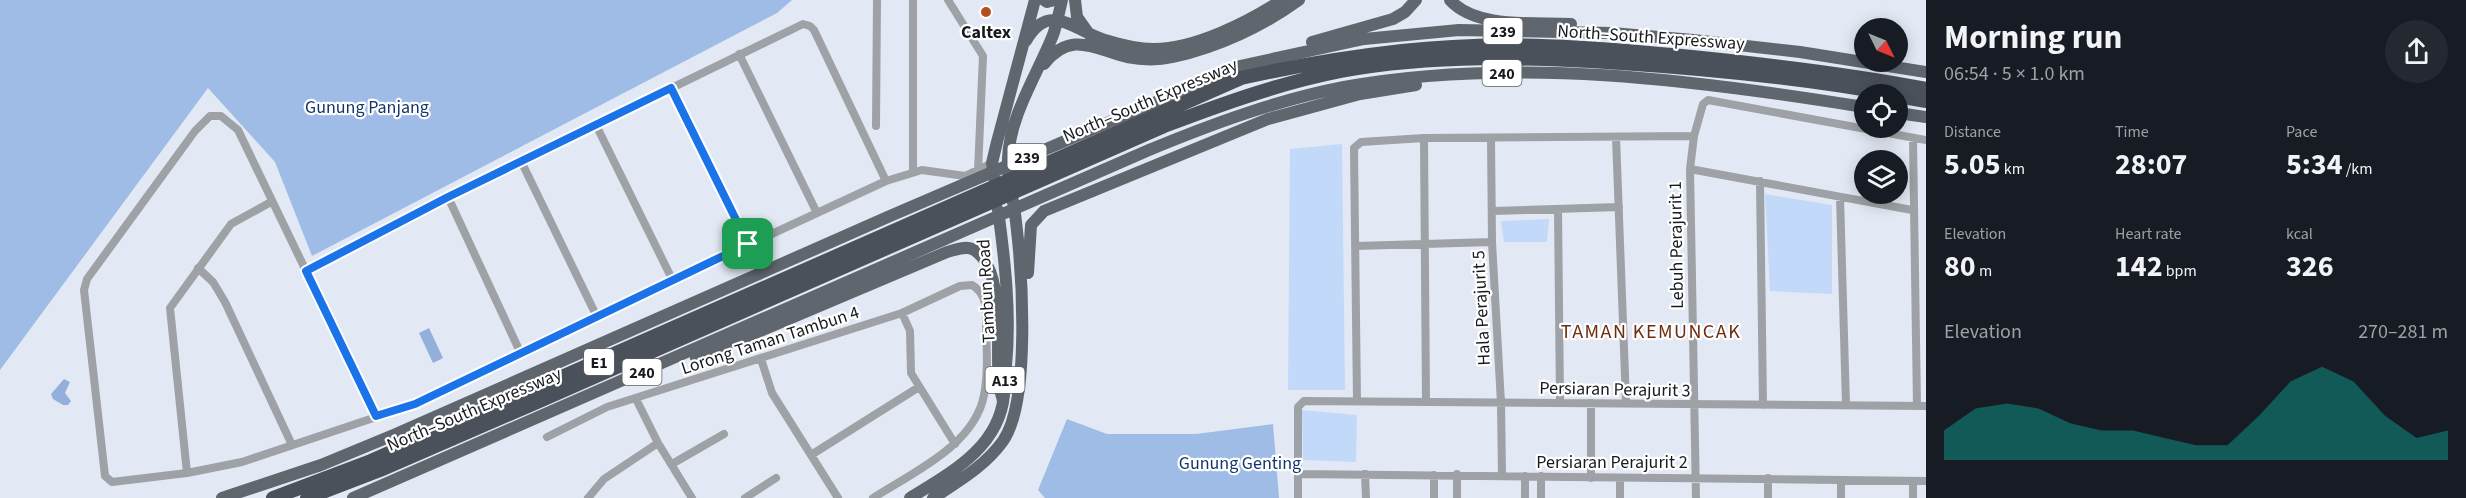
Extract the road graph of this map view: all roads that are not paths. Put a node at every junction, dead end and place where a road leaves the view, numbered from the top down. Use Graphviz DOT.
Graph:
graph roads {
  1 [pos="877,0"];
  2 [pos="913,0"];
  3 [pos="948,0"];
  4 [pos="1035,0"];
  5 [pos="1044,0"];
  6 [pos="1054,0"];
  7 [pos="1062,0"];
  8 [pos="1075,0"];
  9 [pos="1282,0"];
  10 [pos="1299,0"];
  11 [pos="1416,0"];
  12 [pos="1450,0"];
  13 [pos="1057,20"];
  14 [pos="1612,33"];
  15 [pos="1089,34"];
  16 [pos="739,54"];
  17 [pos="1018,56"];
  18 [pos="1240,66"];
  19 [pos="1926,72"];
  20 [pos="1455,74"];
  21 [pos="1034,76"];
  22 [pos="671,88"];
  23 [pos="1854,89"];
  24 [pos="1926,89"];
  25 [pos="1908,98"];
  26 [pos="1926,101"];
  27 [pos="1854,105"];
  28 [pos="1908,114"];
  29 [pos="1926,117"];
  30 [pos="596,125"];
  31 [pos="876,126"];
  32 [pos="1143,129"];
  33 [pos="1694,136"];
  34 [pos="1616,137"];
  35 [pos="1424,138"];
  36 [pos="1913,138"];
  37 [pos="1491,139"];
  38 [pos="1926,140"];
  39 [pos="521,161"];
  40 [pos="992,163"];
  41 [pos="1690,169"];
  42 [pos="978,171"];
  43 [pos="913,172"];
  44 [pos="886,181"];
  45 [pos="1760,181"];
  46 [pos="448,197"];
  47 [pos="1840,197"];
  48 [pos="271,202"];
  49 [pos="1619,207"];
  50 [pos="1558,209"];
  51 [pos="1912,210"];
  52 [pos="1492,211"];
  53 [pos="817,213"];
  54 [pos="923,225"];
  55 [pos="1492,242"];
  56 [pos="1425,243"];
  57 [pos="748,244"];
  58 [pos="1356,246"];
  59 [pos="198,268"];
  60 [pos="306,271"];
  61 [pos="673,282"];
  62 [pos="1023,299"];
  63 [pos="902,313"];
  64 [pos="597,317"];
  65 [pos="521,354"];
  66 [pos="761,359"];
  67 [pos="919,387"];
  68 [pos="636,399"];
  69 [pos="1003,401"];
  70 [pos="1357,401"];
  71 [pos="1426,402"];
  72 [pos="1560,402"];
  73 [pos="1626,402"];
  74 [pos="1502,403"];
  75 [pos="1591,403"];
  76 [pos="1694,404"];
  77 [pos="568,405"];
  78 [pos="1763,405"];
  79 [pos="1846,405"];
  80 [pos="1922,406"];
  81 [pos="376,416"];
  82 [pos="724,434"];
  83 [pos="548,437"];
  84 [pos="658,443"];
  85 [pos="955,444"];
  86 [pos="292,445"];
  87 [pos="811,455"];
  88 [pos="672,464"];
  89 [pos="187,473"];
  90 [pos="1298,474"];
  91 [pos="1365,474"];
  92 [pos="1457,474"];
  93 [pos="1434,475"];
  94 [pos="1502,476"];
  95 [pos="1525,476"];
  96 [pos="1541,477"];
  97 [pos="1696,477"];
  98 [pos="776,478"];
  99 [pos="1591,478"];
  100 [pos="1620,478"];
  101 [pos="1768,478"];
  102 [pos="1841,480"];
  103 [pos="1913,481"];
  104 [pos="1926,481"];
  105 [pos="591,496"];
  106 [pos="222,498"];
  107 [pos="273,498"];
  108 [pos="307,498"];
  109 [pos="352,498"];
  110 [pos="692,498"];
  111 [pos="745,498"];
  112 [pos="838,498"];
  113 [pos="873,498"];
  114 [pos="910,498"];
  115 [pos="933,498"];
  116 [pos="1298,498"];
  117 [pos="1366,498"];
  118 [pos="1434,498"];
  119 [pos="1457,498"];
  120 [pos="1525,498"];
  121 [pos="1541,498"];
  122 [pos="1620,498"];
  123 [pos="1696,498"];
  124 [pos="1768,498"];
  125 [pos="1841,498"];
  126 [pos="1913,498"];
  1 -- 31 [label="street"];
  2 -- 43 [label="street"];
  3 -- 42 [label="street"];
  4 -- 17 [label="main road, A13"];
  5 -- 6 [label="main road"];
  7 -- 13 [label="main road, Tambun Road / A13"];
  8 -- 15 [label="main road"];
  9 -- 15 [label="main road"];
  10 -- 21 [label="main road"];
  11 -- 18 [label="main road"];
  12 -- 14 [label="main road"];
  13 -- 15 [label="main road"];
  13 -- 17 [label="main road"];
  13 -- 21 [label="main road, Tambun Road / A13"];
  14 -- 18 [label="main road, 239"];
  14 -- 19 [label="main road, 239"];
  16 -- 22 [label="street"];
  16 -- 44 [label="street"];
  16 -- 53 [label="street"];
  17 -- 40 [label="main road, Tambun Road / A13"];
  18 -- 106 [label="main road, 239"];
  20 -- 27 [label="main road, 240"];
  20 -- 62 [label="main road"];
  20 -- 77 [label="main road, 240"];
  21 -- 62 [label="main road, Tambun Road / A13"];
  22 -- 30 [label="street"];
  22 -- 57 [label="street"];
  23 -- 32 [label="highway, North–South Expressway / E1"];
  24 -- 32 [label="highway, North–South Expressway / E1"];
  25 -- 26 [label="highway"];
  28 -- 29 [label="main road"];
  30 -- 39 [label="street"];
  30 -- 61 [label="street"];
  32 -- 54 [label="highway, North–South Expressway / E1"];
  33 -- 34 [label="street"];
  33 -- 36 [label="street, Lebuh Perajurit 1"];
  33 -- 41 [label="street, Lebuh Perajurit 1"];
  34 -- 37 [label="street"];
  34 -- 49 [label="street"];
  35 -- 37 [label="street"];
  35 -- 56 [label="street"];
  35 -- 58 [label="street"];
  36 -- 38 [label="street"];
  36 -- 51 [label="street"];
  37 -- 52 [label="street, Hala Perajurit 5"];
  39 -- 46 [label="street"];
  39 -- 64 [label="street"];
  40 -- 42 [label="street"];
  40 -- 69 [label="main road, Tambun Road / A13"];
  41 -- 45 [label="street"];
  41 -- 76 [label="street, Lebuh Perajurit 1"];
  42 -- 43 [label="street"];
  43 -- 44 [label="street"];
  44 -- 53 [label="street"];
  45 -- 47 [label="street"];
  45 -- 78 [label="street"];
  46 -- 60 [label="street"];
  46 -- 65 [label="street"];
  47 -- 51 [label="street"];
  47 -- 79 [label="street"];
  48 -- 59 [label="street"];
  48 -- 60 [label="street"];
  48 -- 89 [label="street"];
  49 -- 50 [label="street"];
  49 -- 73 [label="street"];
  50 -- 52 [label="street"];
  50 -- 72 [label="street"];
  51 -- 80 [label="street"];
  52 -- 55 [label="street, Hala Perajurit 5"];
  53 -- 57 [label="street"];
  54 -- 107 [label="highway, North–South Expressway / E1"];
  54 -- 108 [label="highway, North–South Expressway / E1"];
  55 -- 56 [label="street"];
  55 -- 74 [label="street, Hala Perajurit 5"];
  56 -- 58 [label="street"];
  56 -- 71 [label="street"];
  57 -- 61 [label="street"];
  58 -- 70 [label="street"];
  59 -- 86 [label="street"];
  59 -- 89 [label="street"];
  60 -- 81 [label="street"];
  61 -- 64 [label="street"];
  62 -- 115 [label="main road, A13"];
  63 -- 66 [label="street, Lorong Taman Tambun 4"];
  63 -- 67 [label="street"];
  63 -- 85 [label="street, Lorong Taman Tambun 4"];
  64 -- 65 [label="street"];
  65 -- 81 [label="street"];
  66 -- 68 [label="street, Lorong Taman Tambun 4"];
  66 -- 87 [label="street"];
  67 -- 85 [label="street"];
  67 -- 87 [label="street"];
  68 -- 83 [label="street, Lorong Taman Tambun 4"];
  68 -- 84 [label="street"];
  69 -- 77 [label="main road"];
  69 -- 114 [label="main road, Tambun Road / A13"];
  70 -- 71 [label="street, Persiaran Perajurit 3"];
  70 -- 90 [label="street, Persiaran Perajurit 3"];
  71 -- 74 [label="street, Persiaran Perajurit 3"];
  72 -- 74 [label="street, Persiaran Perajurit 3"];
  72 -- 75 [label="street, Persiaran Perajurit 3"];
  73 -- 75 [label="street, Persiaran Perajurit 3"];
  73 -- 76 [label="street, Persiaran Perajurit 3"];
  74 -- 94 [label="street, Hala Perajurit 5"];
  75 -- 99 [label="street"];
  76 -- 78 [label="street, Persiaran Perajurit 3"];
  76 -- 97 [label="street, Lebuh Perajurit 1"];
  77 -- 109 [label="main road, 240"];
  78 -- 79 [label="street, Persiaran Perajurit 3"];
  79 -- 80 [label="street, Persiaran Perajurit 3"];
  81 -- 86 [label="street"];
  82 -- 88 [label="street"];
  84 -- 88 [label="street"];
  84 -- 105 [label="street"];
  85 -- 113 [label="street"];
  86 -- 89 [label="street"];
  87 -- 112 [label="street"];
  88 -- 110 [label="street"];
  90 -- 91 [label="street, Persiaran Perajurit 2"];
  90 -- 116 [label="street"];
  91 -- 93 [label="street, Persiaran Perajurit 2"];
  91 -- 117 [label="street"];
  92 -- 93 [label="street, Persiaran Perajurit 2"];
  92 -- 94 [label="street, Persiaran Perajurit 2"];
  92 -- 119 [label="street"];
  93 -- 118 [label="street"];
  94 -- 95 [label="street, Persiaran Perajurit 2"];
  95 -- 96 [label="street, Persiaran Perajurit 2"];
  95 -- 120 [label="street"];
  96 -- 99 [label="street, Persiaran Perajurit 2"];
  96 -- 121 [label="street"];
  97 -- 100 [label="street, Persiaran Perajurit 2"];
  97 -- 101 [label="street, Persiaran Perajurit 2"];
  97 -- 123 [label="street, Lebuh Perajurit 1"];
  98 -- 111 [label="street"];
  99 -- 100 [label="street, Persiaran Perajurit 2"];
  100 -- 122 [label="street"];
  101 -- 102 [label="street, Persiaran Perajurit 2"];
  101 -- 124 [label="street"];
  102 -- 103 [label="street, Persiaran Perajurit 2"];
  102 -- 125 [label="street"];
  103 -- 104 [label="street, Persiaran Perajurit 2"];
  103 -- 126 [label="street"];
}
